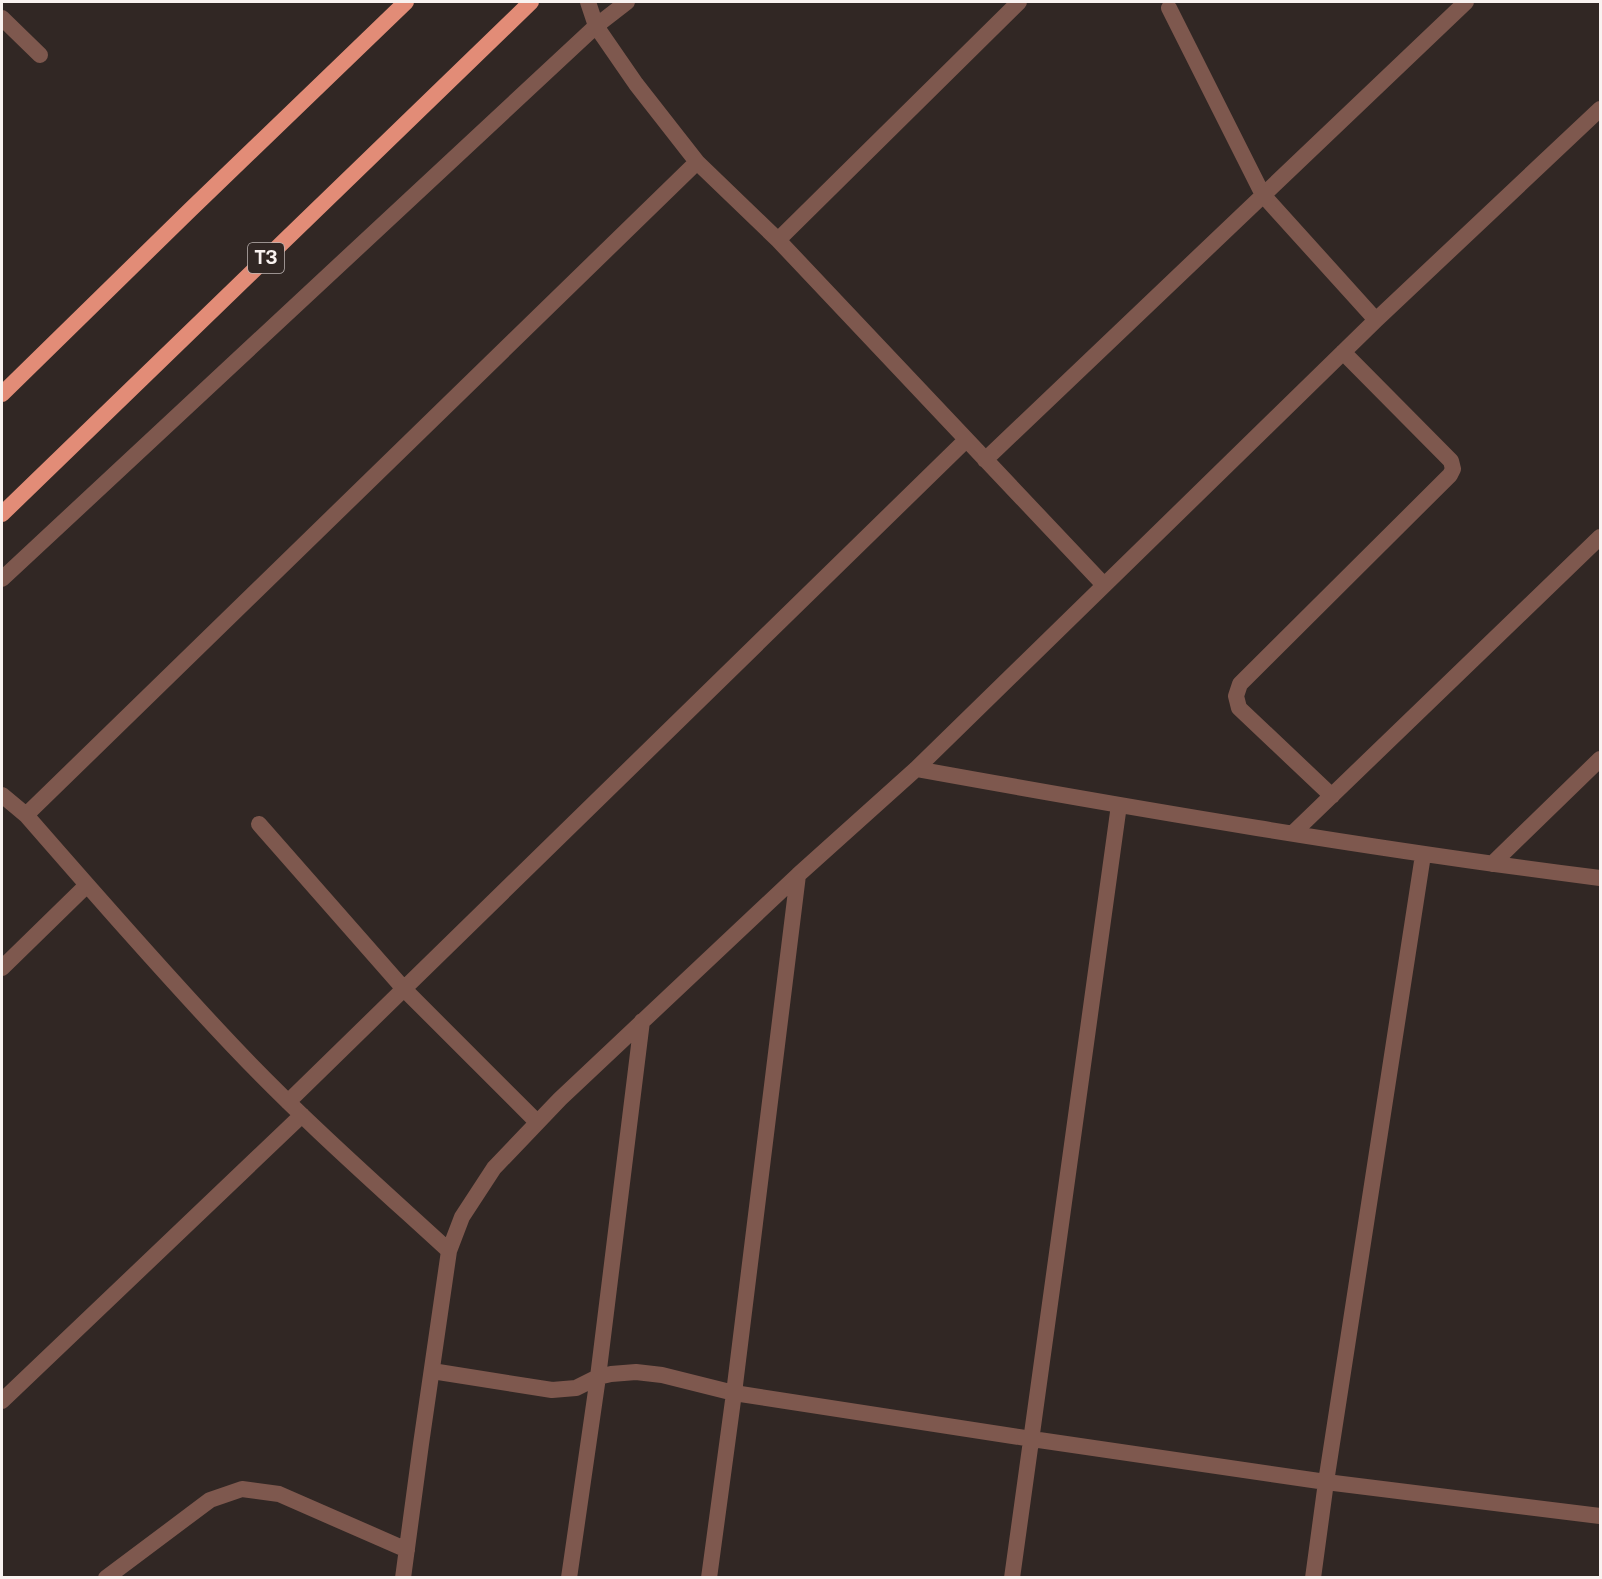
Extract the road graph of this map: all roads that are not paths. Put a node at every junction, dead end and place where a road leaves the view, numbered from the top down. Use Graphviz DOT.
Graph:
graph roads {
  1 [pos="406,2"];
  2 [pos="531,2"];
  3 [pos="588,2"];
  4 [pos="627,2"];
  5 [pos="1019,2"];
  6 [pos="1466,2"];
  7 [pos="1169,8"];
  8 [pos="2,18"];
  9 [pos="596,26"];
  10 [pos="40,55"];
  11 [pos="1600,110"];
  12 [pos="697,162"];
  13 [pos="1263,195"];
  14 [pos="778,240"];
  15 [pos="1376,320"];
  16 [pos="1343,352"];
  17 [pos="2,394"];
  18 [pos="966,440"];
  19 [pos="985,460"];
  20 [pos="2,514"];
  21 [pos="1600,537"];
  22 [pos="2,579"];
  23 [pos="1104,585"];
  24 [pos="1600,759"];
  25 [pos="916,769"];
  26 [pos="2,795"];
  27 [pos="1332,796"];
  28 [pos="1119,806"];
  29 [pos="26,815"];
  30 [pos="259,824"];
  31 [pos="1293,833"];
  32 [pos="1423,855"];
  33 [pos="1492,864"];
  34 [pos="798,875"];
  35 [pos="1600,878"];
  36 [pos="87,885"];
  37 [pos="2,968"];
  38 [pos="404,989"];
  39 [pos="642,1022"];
  40 [pos="288,1102"];
  41 [pos="302,1115"];
  42 [pos="537,1122"];
  43 [pos="449,1251"];
  44 [pos="432,1371"];
  45 [pos="598,1377"];
  46 [pos="734,1393"];
  47 [pos="2,1401"];
  48 [pos="1032,1439"];
  49 [pos="1326,1482"];
  50 [pos="1600,1516"];
  51 [pos="407,1550"];
  52 [pos="106,1578"];
  53 [pos="403,1578"];
  54 [pos="569,1578"];
  55 [pos="709,1578"];
  56 [pos="1012,1578"];
  57 [pos="1313,1578"];
  1 -- 17 [label="highway"];
  2 -- 20 [label="highway, T3"];
  3 -- 9 [label="street"];
  4 -- 9 [label="street"];
  5 -- 14 [label="street"];
  6 -- 13 [label="street"];
  7 -- 13 [label="street"];
  8 -- 10 [label="street"];
  9 -- 12 [label="street"];
  9 -- 22 [label="street"];
  11 -- 15 [label="street"];
  12 -- 14 [label="street"];
  12 -- 29 [label="street"];
  13 -- 15 [label="street"];
  13 -- 19 [label="street"];
  14 -- 18 [label="street"];
  15 -- 16 [label="street"];
  16 -- 23 [label="street"];
  16 -- 27 [label="street"];
  18 -- 19 [label="street"];
  18 -- 38 [label="street"];
  19 -- 23 [label="street"];
  21 -- 27 [label="street"];
  23 -- 25 [label="street"];
  24 -- 33 [label="street"];
  25 -- 28 [label="street"];
  25 -- 34 [label="street"];
  26 -- 29 [label="street"];
  27 -- 31 [label="street"];
  28 -- 31 [label="street"];
  28 -- 48 [label="street"];
  29 -- 36 [label="street"];
  30 -- 38 [label="street"];
  31 -- 32 [label="street"];
  32 -- 33 [label="street"];
  32 -- 49 [label="street"];
  33 -- 35 [label="street"];
  34 -- 39 [label="street"];
  34 -- 46 [label="street"];
  36 -- 37 [label="street"];
  36 -- 40 [label="street"];
  38 -- 40 [label="street"];
  38 -- 42 [label="street"];
  39 -- 42 [label="street"];
  39 -- 45 [label="street"];
  40 -- 41 [label="street"];
  41 -- 43 [label="street"];
  41 -- 47 [label="street"];
  42 -- 43 [label="street"];
  43 -- 44 [label="street"];
  44 -- 45 [label="street"];
  44 -- 51 [label="street"];
  45 -- 46 [label="street"];
  45 -- 54 [label="street"];
  46 -- 48 [label="street"];
  46 -- 55 [label="street"];
  48 -- 49 [label="street"];
  48 -- 56 [label="street"];
  49 -- 50 [label="street"];
  49 -- 57 [label="street"];
  51 -- 52 [label="street"];
  51 -- 53 [label="street"];
}
